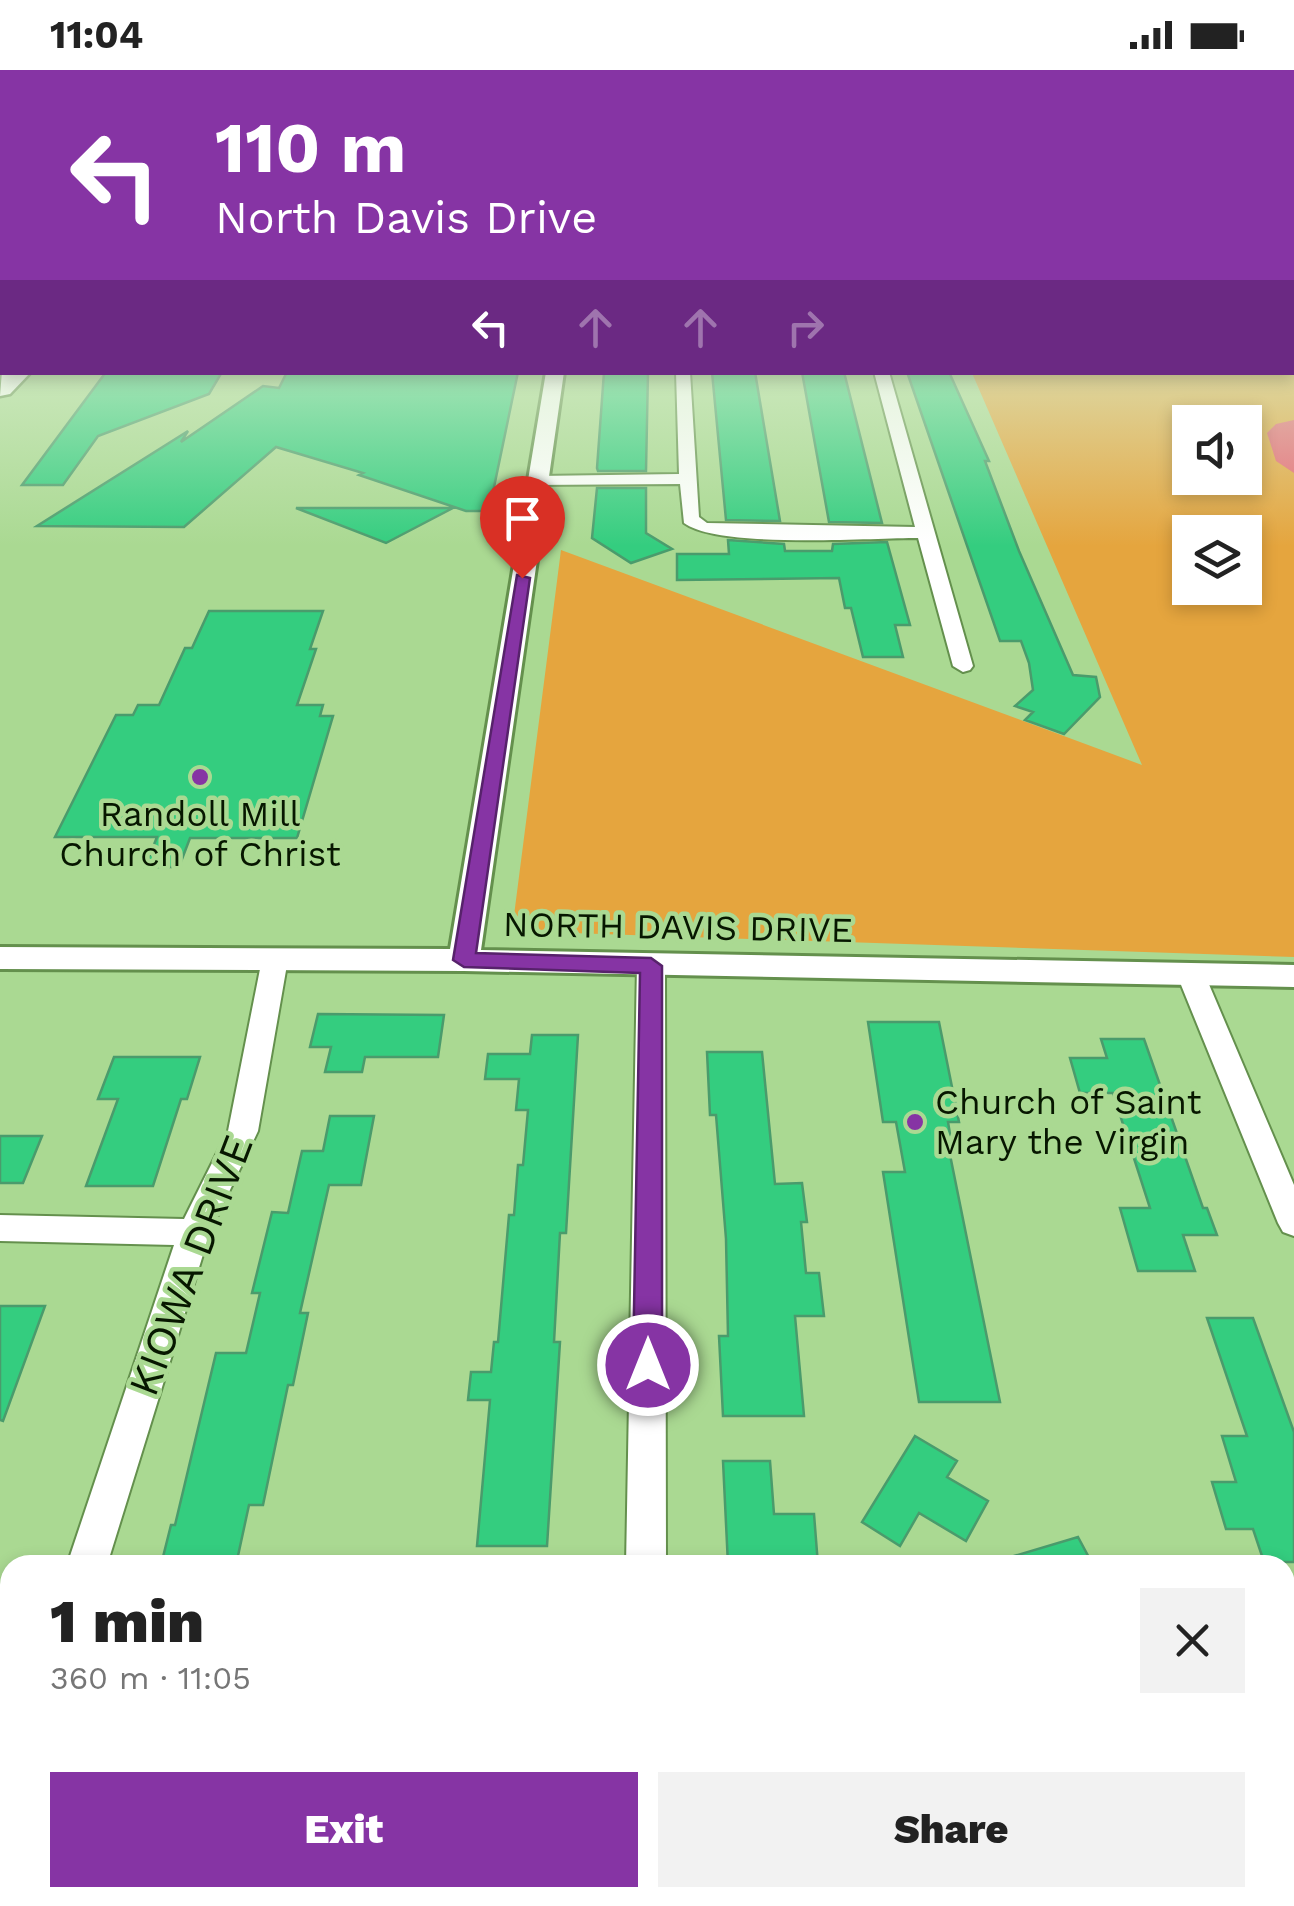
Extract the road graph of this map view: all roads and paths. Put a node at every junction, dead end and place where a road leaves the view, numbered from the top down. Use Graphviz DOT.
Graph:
graph roads {
  1 [pos="555,375"];
  2 [pos="683,375"];
  3 [pos="882,375"];
  4 [pos="688,478"];
  5 [pos="538,480"];
  6 [pos="926,533"];
  7 [pos="963,666"];
  8 [pos="0,958"];
  9 [pos="275,960"];
  10 [pos="464,960"];
  11 [pos="651,966"];
  12 [pos="1191,975"];
  13 [pos="1294,976"];
  14 [pos="1294,1223"];
  15 [pos="0,1228"];
  16 [pos="194,1232"];
  17 [pos="89,1555"];
  18 [pos="646,1555"];
  1 -- 5 [label="street"];
  2 -- 4 [label="street"];
  3 -- 6 [label="street"];
  4 -- 5 [label="street"];
  4 -- 6 [label="street"];
  5 -- 10 [label="street"];
  6 -- 7 [label="street"];
  8 -- 9 [label="street, NORTH DAVIS DRIVE"];
  9 -- 10 [label="street, NORTH DAVIS DRIVE"];
  9 -- 16 [label="street, KIOWA DRIVE"];
  10 -- 11 [label="street, NORTH DAVIS DRIVE"];
  11 -- 12 [label="street, NORTH DAVIS DRIVE"];
  11 -- 18 [label="street"];
  12 -- 13 [label="street, NORTH DAVIS DRIVE"];
  12 -- 14 [label="street"];
  15 -- 16 [label="street"];
  16 -- 17 [label="street, KIOWA DRIVE"];
}
